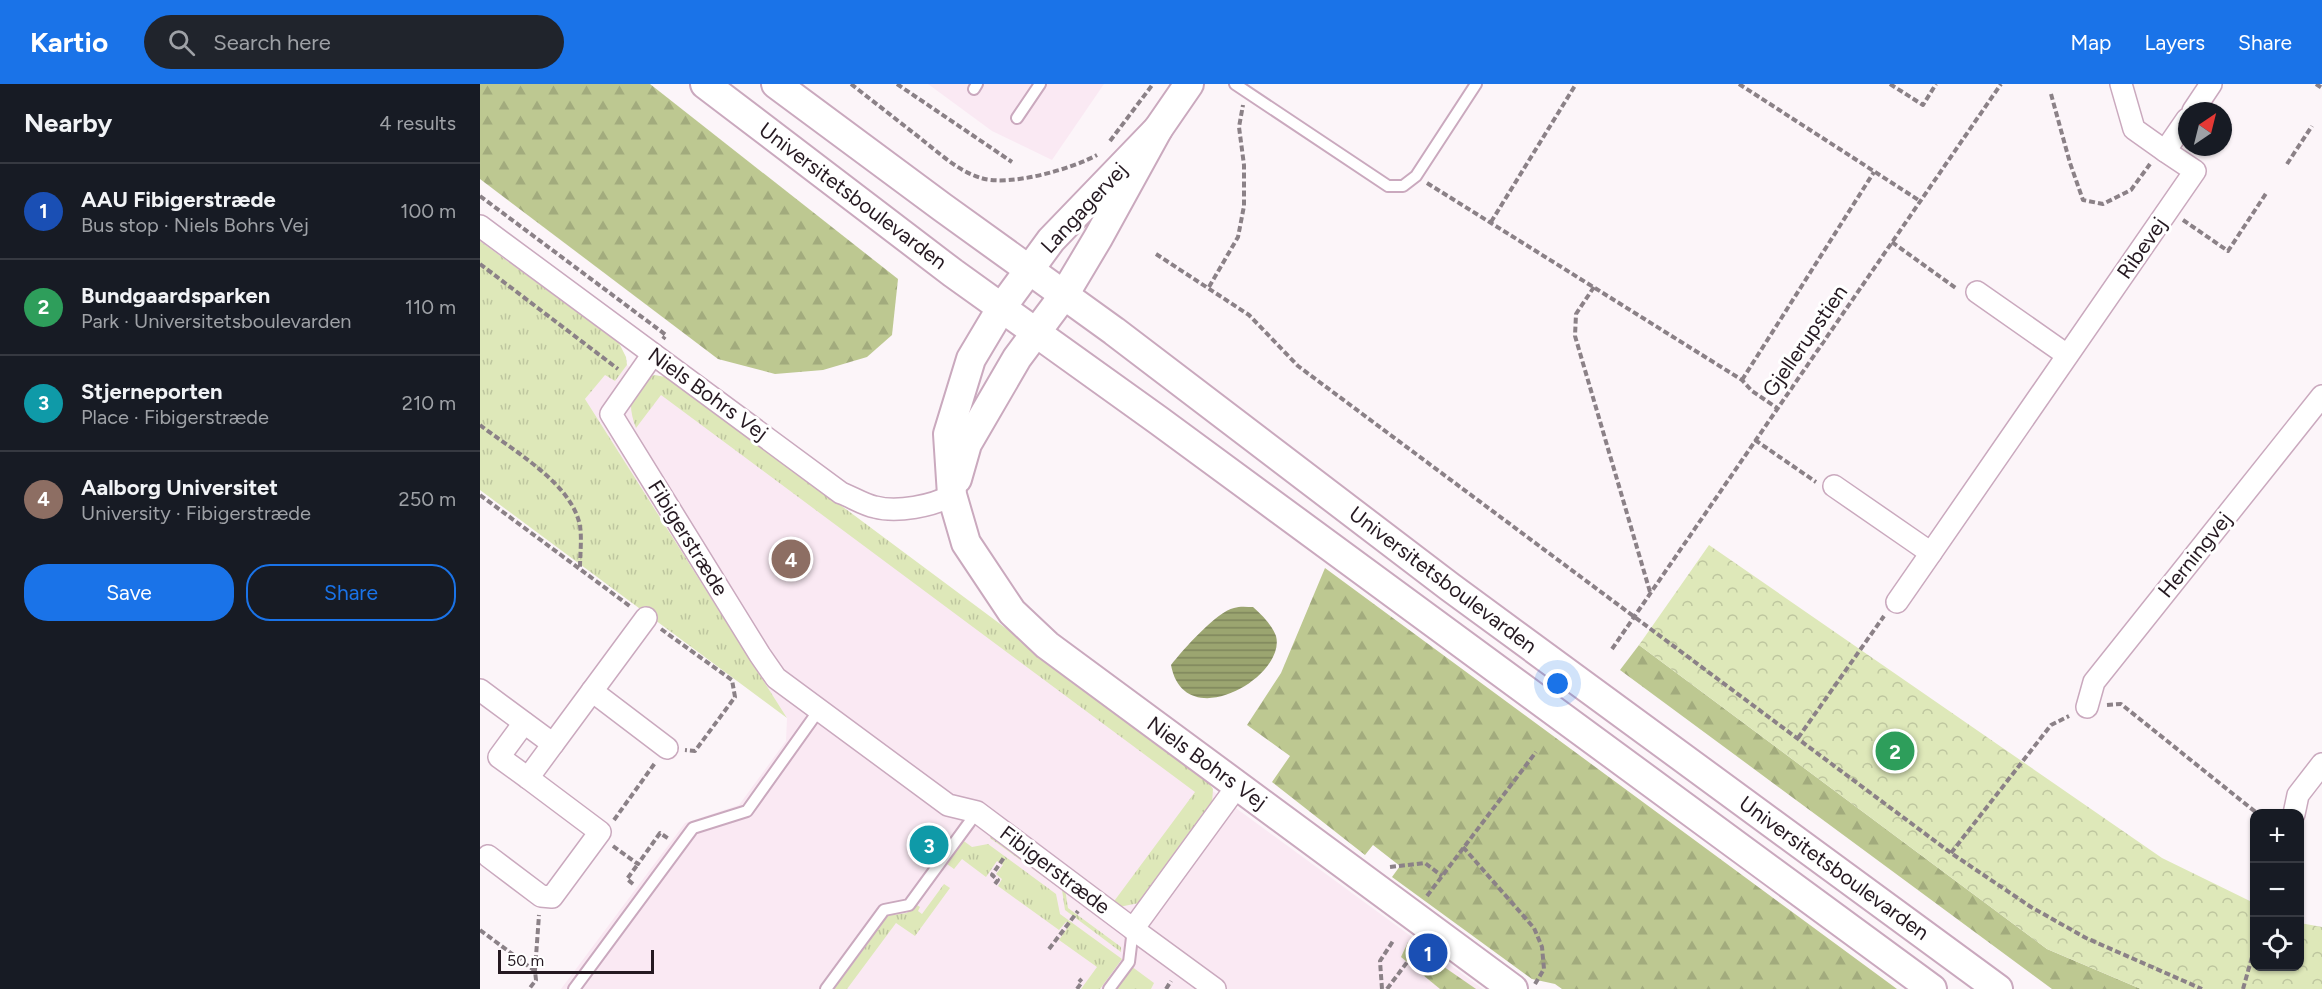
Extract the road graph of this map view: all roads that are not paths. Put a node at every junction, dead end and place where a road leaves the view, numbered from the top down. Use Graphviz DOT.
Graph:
graph roads {
  1 [pos="705,84"];
  2 [pos="776,84"];
  3 [pos="1040,84"];
  4 [pos="1189,84"];
  5 [pos="1235,84"];
  6 [pos="1476,84"];
  7 [pos="2121,84"];
  8 [pos="2211,84"];
  9 [pos="2199,102"];
  10 [pos="1017,118"];
  11 [pos="1158,129"];
  12 [pos="2178,132"];
  13 [pos="2165,151"];
  14 [pos="480,226"];
  15 [pos="1015,289"];
  16 [pos="1977,292"];
  17 [pos="1050,314"];
  18 [pos="653,354"];
  19 [pos="2067,356"];
  20 [pos="2319,406"];
  21 [pos="1834,486"];
  22 [pos="952,495"];
  23 [pos="1930,554"];
  24 [pos="1897,602"];
  25 [pos="646,618"];
  26 [pos="480,690"];
  27 [pos="592,691"];
  28 [pos="2087,707"];
  29 [pos="819,710"];
  30 [pos="524,723"];
  31 [pos="553,744"];
  32 [pos="667,748"];
  33 [pos="2322,764"];
  34 [pos="528,778"];
  35 [pos="1238,785"];
  36 [pos="2295,809"];
  37 [pos="977,812"];
  38 [pos="488,856"];
  39 [pos="1133,929"];
  40 [pos="574,989"];
  41 [pos="826,989"];
  42 [pos="1109,989"];
  43 [pos="1215,989"];
  44 [pos="1513,989"];
  45 [pos="1932,989"];
  46 [pos="1998,989"];
  1 -- 15 [label="main road, Universitetsboulevarden"];
  2 -- 15 [label="main road, Universitetsboulevarden"];
  3 -- 10 [label="lane"];
  4 -- 11 [label="main road, Langagervej"];
  5 -- 6 [label="lane"];
  7 -- 13 [label="street, Ribevej"];
  8 -- 9 [label="street"];
  11 -- 15 [label="main road, Langagervej"];
  11 -- 17 [label="main road, Langagervej"];
  12 -- 13 [label="street"];
  13 -- 19 [label="street, Ribevej"];
  14 -- 18 [label="street, Niels Bohrs Vej"];
  15 -- 17 [label="main road"];
  15 -- 17 [label="main road"];
  15 -- 22 [label="main road, Niels Bohrs Vej"];
  16 -- 19 [label="street"];
  17 -- 22 [label="main road"];
  17 -- 45 [label="main road, Universitetsboulevarden"];
  17 -- 46 [label="main road, Universitetsboulevarden"];
  18 -- 22 [label="street, Niels Bohrs Vej"];
  18 -- 29 [label="street, Fibigerstræde"];
  19 -- 23 [label="street, Ribevej"];
  20 -- 28 [label="street, Herningvej"];
  21 -- 23 [label="street"];
  22 -- 35 [label="main road, Niels Bohrs Vej"];
  23 -- 24 [label="street, Ribevej"];
  25 -- 27 [label="street"];
  26 -- 30 [label="street"];
  27 -- 31 [label="street"];
  27 -- 32 [label="street"];
  29 -- 37 [label="street, Fibigerstræde"];
  29 -- 40 [label="lane"];
  30 -- 31 [label="street"];
  30 -- 34 [label="street"];
  31 -- 34 [label="street"];
  33 -- 36 [label="street"];
  34 -- 38 [label="street"];
  35 -- 39 [label="street"];
  35 -- 44 [label="main road, Niels Bohrs Vej"];
  37 -- 39 [label="street, Fibigerstræde"];
  37 -- 41 [label="lane"];
  39 -- 42 [label="lane"];
  39 -- 43 [label="street, Fibigerstræde"];
}
